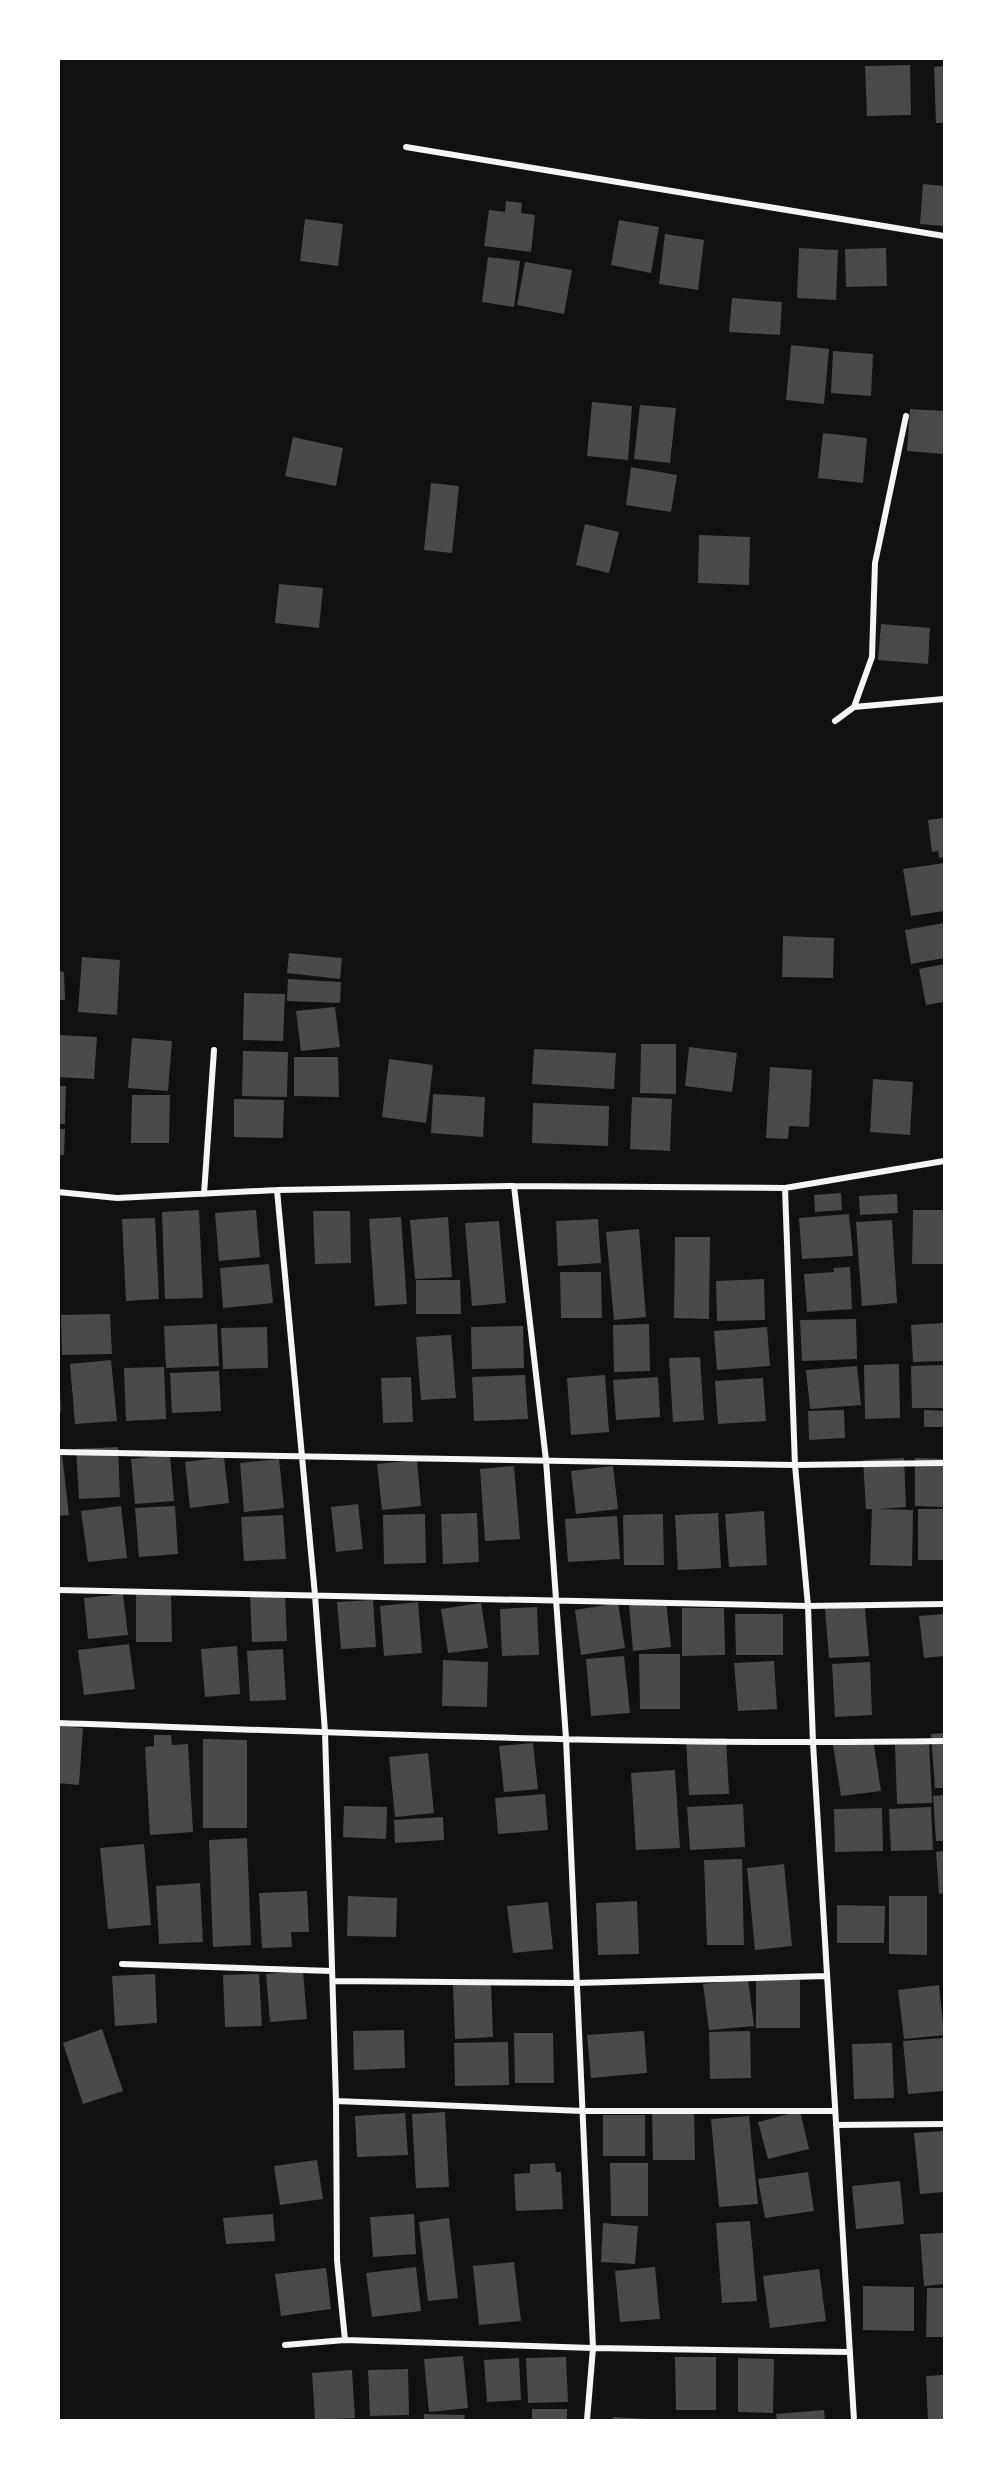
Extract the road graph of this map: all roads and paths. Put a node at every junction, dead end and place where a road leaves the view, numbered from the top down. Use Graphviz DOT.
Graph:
graph roads {
  1 [pos="406,147"];
  2 [pos="945,236"];
  3 [pos="906,416"];
  4 [pos="945,699"];
  5 [pos="854,707"];
  6 [pos="835,721"];
  7 [pos="214,1050"];
  8 [pos="945,1161"];
  9 [pos="514,1186"];
  10 [pos="785,1188"];
  11 [pos="277,1190"];
  12 [pos="58,1192"];
  13 [pos="204,1194"];
  14 [pos="58,1452"];
  15 [pos="302,1456"];
  16 [pos="546,1460"];
  17 [pos="945,1463"];
  18 [pos="795,1465"];
  19 [pos="58,1590"];
  20 [pos="315,1595"];
  21 [pos="555,1601"];
  22 [pos="945,1604"];
  23 [pos="807,1606"];
  24 [pos="58,1723"];
  25 [pos="325,1732"];
  26 [pos="566,1738"];
  27 [pos="945,1741"];
  28 [pos="813,1743"];
  29 [pos="122,1964"];
  30 [pos="332,1971"];
  31 [pos="827,1976"];
  32 [pos="333,1981"];
  33 [pos="577,1983"];
  34 [pos="336,2101"];
  35 [pos="583,2111"];
  36 [pos="835,2111"];
  37 [pos="945,2124"];
  38 [pos="836,2125"];
  39 [pos="345,2340"];
  40 [pos="285,2344"];
  41 [pos="593,2348"];
  42 [pos="850,2352"];
  43 [pos="587,2421"];
  44 [pos="854,2421"];
  1 -- 2 [label="street"];
  3 -- 5 [label="street"];
  4 -- 5 [label="street"];
  5 -- 6 [label="street"];
  7 -- 13 [label="street"];
  8 -- 10 [label="street"];
  9 -- 10 [label="street"];
  9 -- 11 [label="street"];
  9 -- 16 [label="street"];
  10 -- 18 [label="street"];
  11 -- 13 [label="street"];
  11 -- 15 [label="street"];
  12 -- 13 [label="street"];
  14 -- 15 [label="street"];
  15 -- 16 [label="street"];
  15 -- 20 [label="street"];
  16 -- 18 [label="street"];
  16 -- 21 [label="street"];
  17 -- 18 [label="street"];
  18 -- 23 [label="street"];
  19 -- 20 [label="street"];
  20 -- 21 [label="street"];
  20 -- 25 [label="street"];
  21 -- 23 [label="street"];
  21 -- 26 [label="street"];
  22 -- 23 [label="street"];
  23 -- 28 [label="street"];
  24 -- 25 [label="street"];
  25 -- 26 [label="street"];
  25 -- 30 [label="street"];
  26 -- 28 [label="street"];
  26 -- 33 [label="street"];
  27 -- 28 [label="street"];
  28 -- 31 [label="street"];
  29 -- 30 [label="street"];
  30 -- 32 [label="street"];
  31 -- 33 [label="street"];
  31 -- 36 [label="street"];
  32 -- 33 [label="street"];
  32 -- 34 [label="street"];
  33 -- 35 [label="street"];
  34 -- 35 [label="street"];
  34 -- 39 [label="street"];
  35 -- 36 [label="street"];
  35 -- 41 [label="street"];
  36 -- 38 [label="street"];
  37 -- 38 [label="street"];
  38 -- 42 [label="street"];
  39 -- 40 [label="street"];
  39 -- 41 [label="street"];
  41 -- 42 [label="street"];
  41 -- 43 [label="street"];
  42 -- 44 [label="street"];
}
